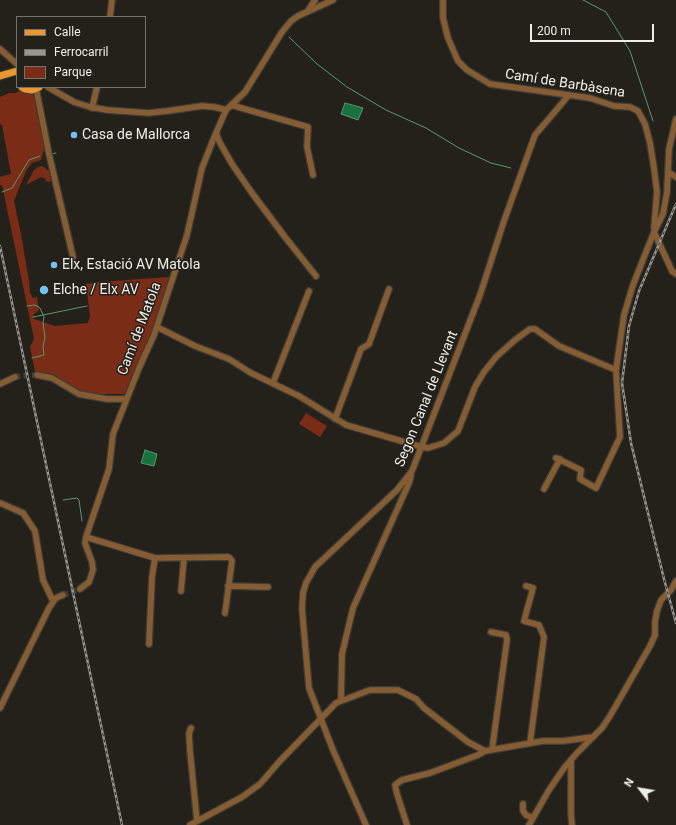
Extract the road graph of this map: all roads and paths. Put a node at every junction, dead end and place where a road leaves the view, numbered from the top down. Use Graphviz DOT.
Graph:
graph roads {
  1 [pos="112,0"];
  2 [pos="315,0"];
  3 [pos="332,0"];
  4 [pos="443,0"];
  5 [pos="306,13"];
  6 [pos="110,16"];
  7 [pos="0,45"];
  8 [pos="0,49"];
  9 [pos="16,59"];
  10 [pos="16,63"];
  11 [pos="16,71"];
  12 [pos="1,76"];
  13 [pos="16,78"];
  14 [pos="24,88"];
  15 [pos="50,88"];
  16 [pos="97,88"];
  17 [pos="36,89"];
  18 [pos="569,95"];
  19 [pos="231,105"];
  20 [pos="92,108"];
  21 [pos="226,110"];
  22 [pos="676,119"];
  23 [pos="216,133"];
  24 [pos="668,172"];
  25 [pos="313,175"];
  26 [pos="676,177"];
  27 [pos="654,232"];
  28 [pos="68,266"];
  29 [pos="676,274"];
  30 [pos="316,276"];
  31 [pos="389,289"];
  32 [pos="310,291"];
  33 [pos="157,327"];
  34 [pos="616,370"];
  35 [pos="37,375"];
  36 [pos="15,377"];
  37 [pos="273,383"];
  38 [pos="0,384"];
  39 [pos="126,399"];
  40 [pos="335,418"];
  41 [pos="422,447"];
  42 [pos="411,473"];
  43 [pos="544,490"];
  44 [pos="0,503"];
  45 [pos="86,537"];
  46 [pos="155,558"];
  47 [pos="184,558"];
  48 [pos="676,581"];
  49 [pos="228,586"];
  50 [pos="268,586"];
  51 [pos="526,586"];
  52 [pos="80,590"];
  53 [pos="181,591"];
  54 [pos="63,595"];
  55 [pos="53,601"];
  56 [pos="225,613"];
  57 [pos="490,632"];
  58 [pos="149,644"];
  59 [pos="341,701"];
  60 [pos="0,708"];
  61 [pos="320,718"];
  62 [pos="191,728"];
  63 [pos="594,737"];
  64 [pos="530,743"];
  65 [pos="492,750"];
  66 [pos="485,751"];
  67 [pos="571,760"];
  68 [pos="523,804"];
  69 [pos="533,818"];
  70 [pos="197,821"];
  71 [pos="190,825"];
  72 [pos="366,825"];
  73 [pos="408,825"];
  74 [pos="529,825"];
  75 [pos="572,825"];
  1 -- 6 [label="street"];
  2 -- 5 [label="street"];
  3 -- 5 [label="street, Camí de Matola"];
  4 -- 18 [label="street, Camí de Barbàsena"];
  5 -- 19 [label="street, Camí de Matola"];
  7 -- 9 [label="street"];
  8 -- 10 [label="street"];
  11 -- 12 [label="main road"];
  12 -- 13 [label="main road"];
  14 -- 17 [label="main road"];
  15 -- 20 [label="street"];
  16 -- 20 [label="street"];
  17 -- 28 [label="street"];
  18 -- 27 [label="street, Camí de Barbàsena"];
  18 -- 41 [label="street, Segon Canal de Llevant"];
  19 -- 21 [label="street, Camí de Matola"];
  19 -- 25 [label="street"];
  20 -- 21 [label="street"];
  21 -- 23 [label="street, Camí de Matola"];
  22 -- 24 [label="street"];
  23 -- 30 [label="street"];
  23 -- 33 [label="street, Camí de Matola"];
  24 -- 26 [label="street"];
  24 -- 27 [label="street"];
  27 -- 29 [label="street"];
  27 -- 34 [label="street"];
  31 -- 40 [label="street"];
  32 -- 37 [label="street"];
  33 -- 37 [label="street"];
  33 -- 39 [label="street, Camí de Matola"];
  34 -- 41 [label="street"];
  34 -- 43 [label="street"];
  35 -- 39 [label="street"];
  36 -- 38 [label="street"];
  37 -- 40 [label="street"];
  39 -- 45 [label="street, Camí de Matola"];
  40 -- 41 [label="street"];
  41 -- 42 [label="street, Segon Canal de Llevant"];
  42 -- 59 [label="street"];
  42 -- 61 [label="street, Segon Canal de Llevant"];
  44 -- 55 [label="street"];
  45 -- 46 [label="street"];
  45 -- 52 [label="street, Camí de Matola"];
  46 -- 47 [label="street"];
  46 -- 58 [label="street"];
  47 -- 49 [label="street"];
  47 -- 53 [label="street"];
  48 -- 63 [label="street"];
  49 -- 50 [label="street"];
  49 -- 56 [label="street"];
  51 -- 64 [label="street"];
  54 -- 55 [label="street"];
  55 -- 60 [label="street"];
  57 -- 65 [label="street"];
  59 -- 61 [label="street"];
  59 -- 66 [label="street"];
  61 -- 70 [label="street"];
  61 -- 72 [label="street, Segon Canal de Llevant"];
  62 -- 70 [label="street"];
  63 -- 64 [label="street"];
  63 -- 67 [label="street"];
  64 -- 65 [label="street"];
  65 -- 66 [label="street"];
  66 -- 73 [label="street"];
  67 -- 69 [label="street"];
  67 -- 75 [label="street"];
  68 -- 69 [label="street"];
  69 -- 74 [label="street"];
  70 -- 71 [label="street"];
}
